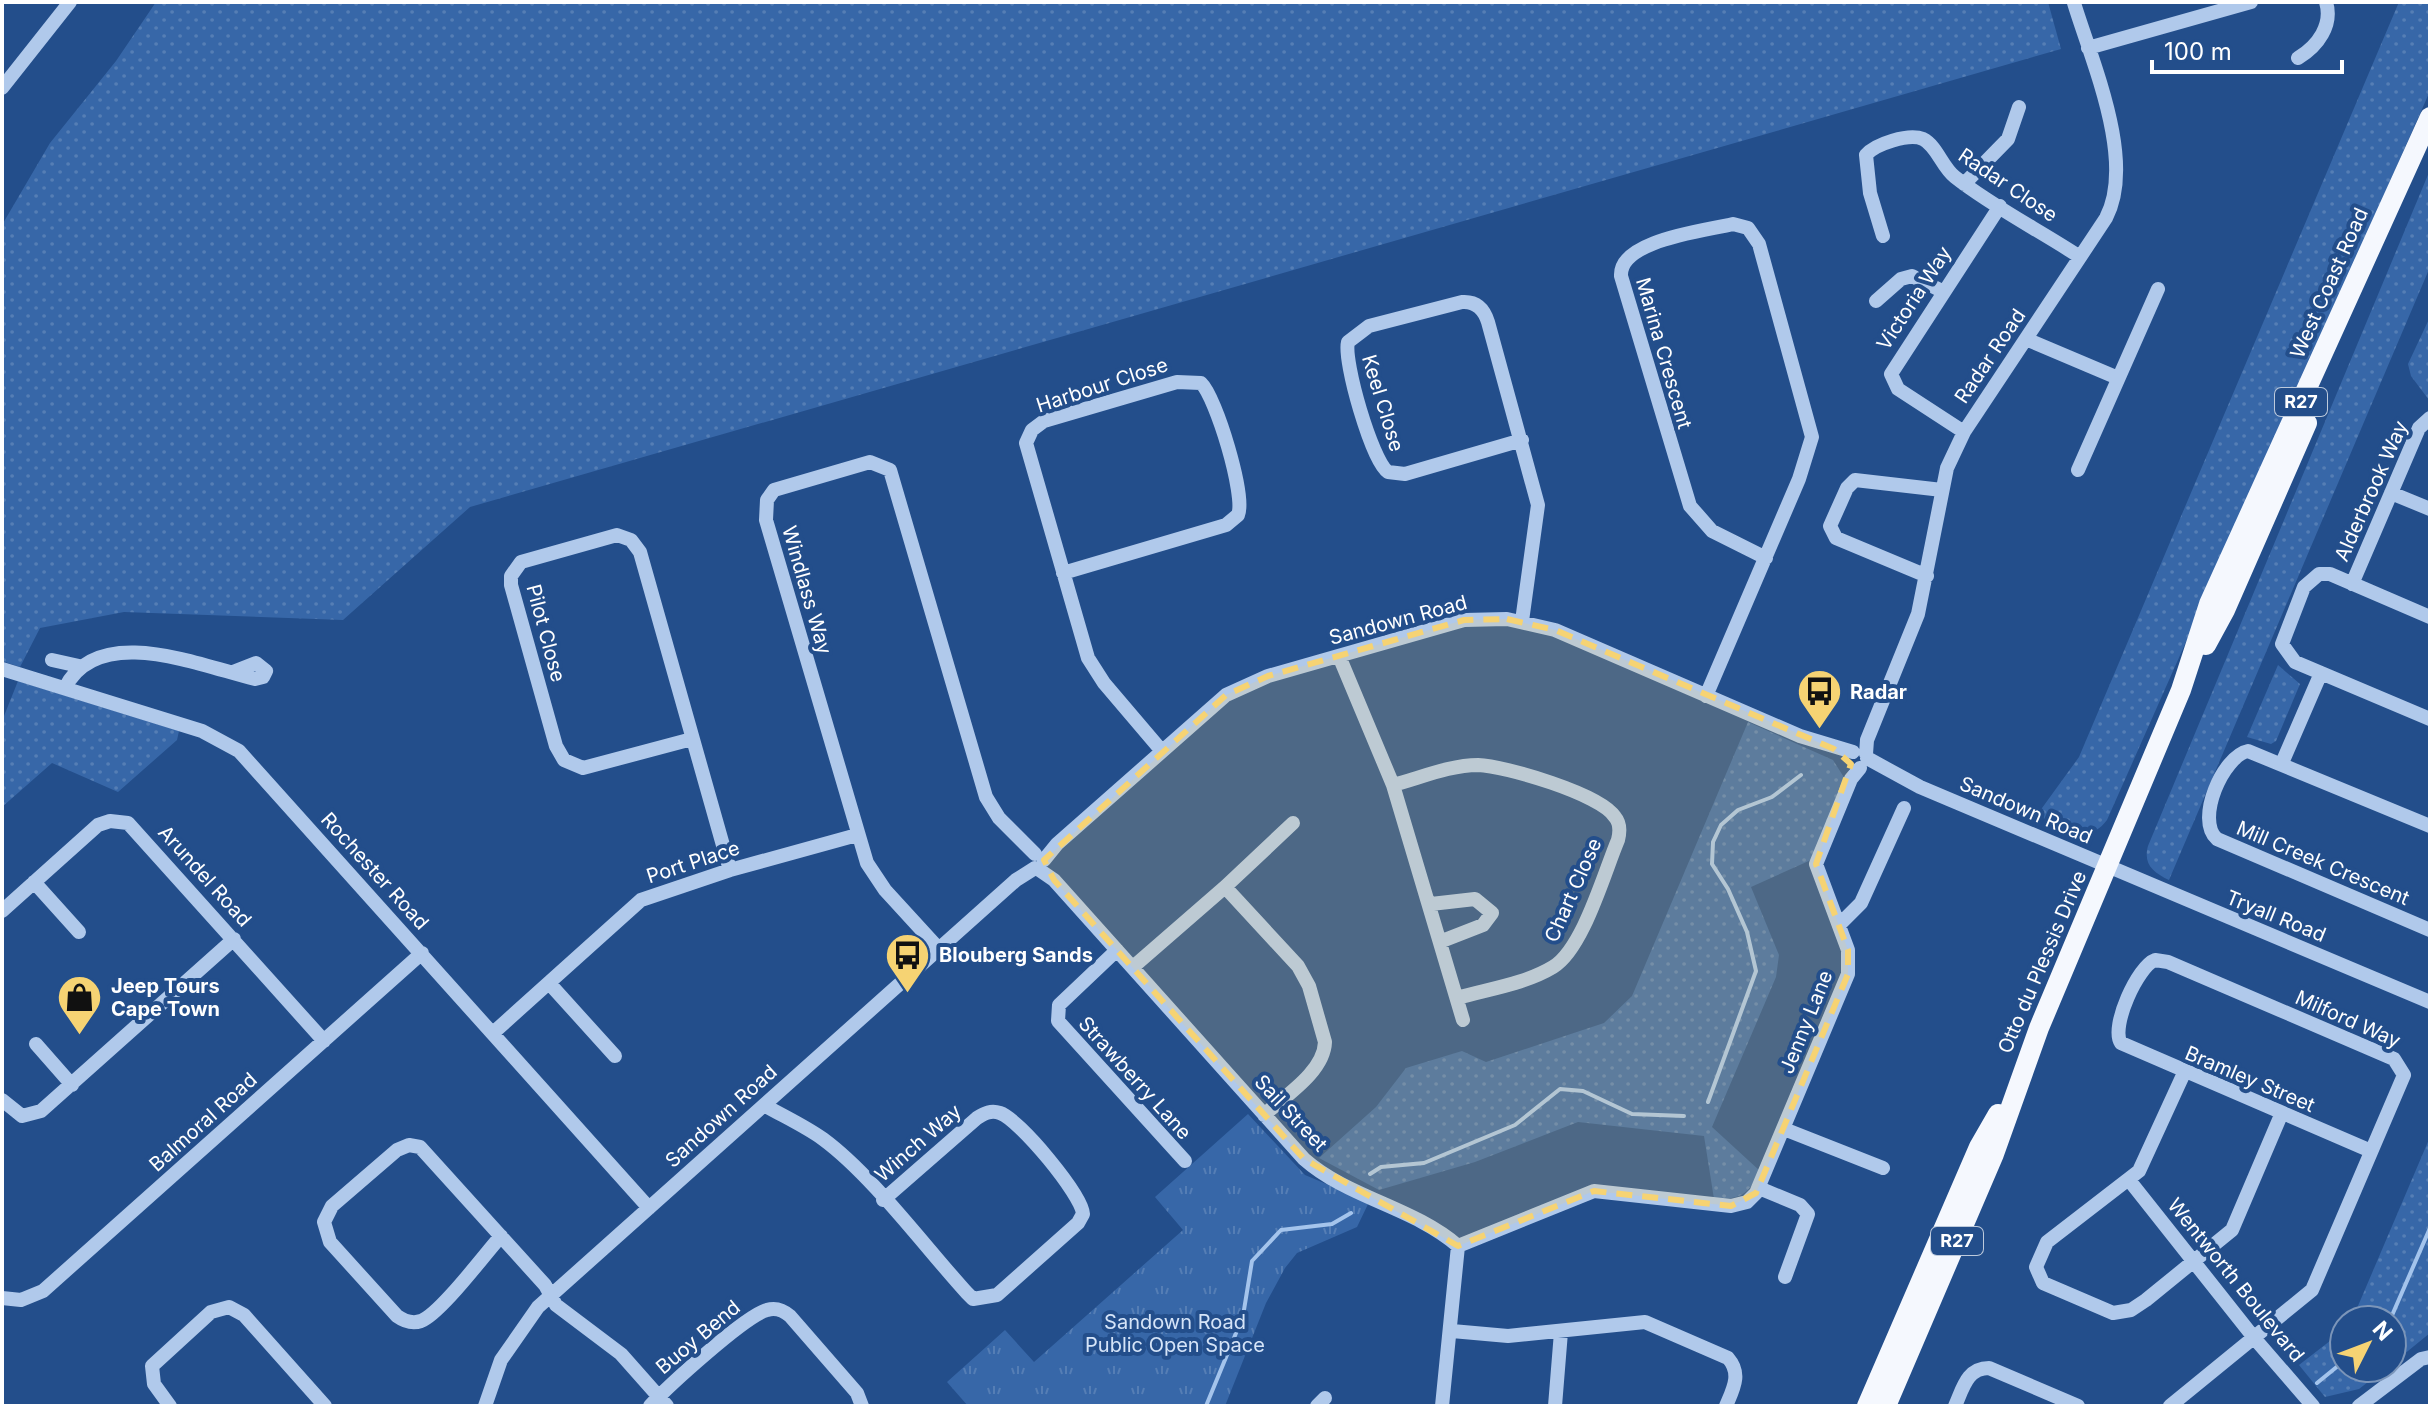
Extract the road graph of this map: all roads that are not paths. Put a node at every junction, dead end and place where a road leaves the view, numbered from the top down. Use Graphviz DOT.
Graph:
graph roads {
  1 [pos="70,2"];
  2 [pos="2251,2"];
  3 [pos="2326,2"];
  4 [pos="2074,3"];
  5 [pos="2088,48"];
  6 [pos="2298,58"];
  7 [pos="2,88"];
  8 [pos="2019,107"];
  9 [pos="2430,117"];
  10 [pos="2430,131"];
  11 [pos="1964,184"];
  12 [pos="2000,206"];
  13 [pos="1883,236"];
  14 [pos="2080,257"];
  15 [pos="2158,289"];
  16 [pos="1942,291"];
  17 [pos="1876,301"];
  18 [pos="2026,339"];
  19 [pos="2118,378"];
  20 [pos="2430,418"];
  21 [pos="1964,432"];
  22 [pos="1522,440"];
  23 [pos="2078,470"];
  24 [pos="1942,490"];
  25 [pos="2391,493"];
  26 [pos="2430,509"];
  27 [pos="1766,558"];
  28 [pos="1063,573"];
  29 [pos="1927,576"];
  30 [pos="2352,584"];
  31 [pos="2430,617"];
  32 [pos="1522,621"];
  33 [pos="1339,656"];
  34 [pos="52,660"];
  35 [pos="79,666"];
  36 [pos="2,669"];
  37 [pos="233,672"];
  38 [pos="2321,673"];
  39 [pos="65,688"];
  40 [pos="2181,690"];
  41 [pos="1706,696"];
  42 [pos="2430,719"];
  43 [pos="692,739"];
  44 [pos="1161,750"];
  45 [pos="1859,759"];
  46 [pos="2282,763"];
  47 [pos="1393,785"];
  48 [pos="1904,808"];
  49 [pos="1293,823"];
  50 [pos="2430,826"];
  51 [pos="857,835"];
  52 [pos="1037,861"];
  53 [pos="2107,868"];
  54 [pos="730,870"];
  55 [pos="34,882"];
  56 [pos="1225,887"];
  57 [pos="1431,904"];
  58 [pos="2,911"];
  59 [pos="1839,925"];
  60 [pos="2430,930"];
  61 [pos="79,932"];
  62 [pos="234,939"];
  63 [pos="1442,941"];
  64 [pos="939,949"];
  65 [pos="1117,950"];
  66 [pos="422,953"];
  67 [pos="1133,967"];
  68 [pos="549,983"];
  69 [pos="1457,998"];
  70 [pos="2430,1002"];
  71 [pos="1463,1020"];
  72 [pos="493,1033"];
  73 [pos="2117,1038"];
  74 [pos="324,1041"];
  75 [pos="36,1044"];
  76 [pos="615,1056"];
  77 [pos="2184,1073"];
  78 [pos="2021,1074"];
  79 [pos="72,1085"];
  80 [pos="2,1100"];
  81 [pos="764,1105"];
  82 [pos="1264,1115"];
  83 [pos="2281,1115"];
  84 [pos="1784,1129"];
  85 [pos="2371,1151"];
  86 [pos="1185,1161"];
  87 [pos="1883,1168"];
  88 [pos="2129,1180"];
  89 [pos="1759,1188"];
  90 [pos="883,1200"];
  91 [pos="649,1208"];
  92 [pos="501,1236"];
  93 [pos="1458,1246"];
  94 [pos="2193,1262"];
  95 [pos="1785,1277"];
  96 [pos="551,1295"];
  97 [pos="2,1298"];
  98 [pos="1452,1331"];
  99 [pos="1561,1332"];
  100 [pos="2255,1339"];
  101 [pos="2430,1357"];
  102 [pos="659,1403"];
  103 [pos="170,1406"];
  104 [pos="325,1406"];
  105 [pos="485,1406"];
  106 [pos="862,1406"];
  107 [pos="1442,1406"];
  108 [pos="1555,1406"];
  109 [pos="1726,1406"];
  110 [pos="1867,1406"];
  111 [pos="1886,1406"];
  112 [pos="1955,1406"];
  113 [pos="2078,1406"];
  114 [pos="2170,1406"];
  115 [pos="2313,1406"];
  116 [pos="2359,1406"];
  1 -- 7 [label="street"];
  2 -- 5 [label="street"];
  3 -- 6 [label="street"];
  4 -- 5 [label="street, Radar Road"];
  5 -- 14 [label="street, Radar Road"];
  8 -- 11 [label="street"];
  9 -- 40 [label="main road, West Coast Road / R27"];
  10 -- 40 [label="main road, West Coast Road / R27"];
  11 -- 12 [label="street, Radar Close"];
  11 -- 13 [label="street, Radar Close"];
  12 -- 14 [label="street, Radar Close"];
  12 -- 16 [label="street, Victoria Way"];
  14 -- 18 [label="street, Radar Road"];
  15 -- 19 [label="street"];
  16 -- 17 [label="street"];
  16 -- 21 [label="street, Victoria Way"];
  18 -- 19 [label="street"];
  18 -- 21 [label="street, Radar Road"];
  19 -- 23 [label="street"];
  20 -- 25 [label="street, Alderbrook Way"];
  21 -- 24 [label="street, Radar Road"];
  22 -- 22 [label="street, Keel Close"];
  22 -- 32 [label="street, Keel Close"];
  24 -- 29 [label="street, Radar Road"];
  24 -- 29 [label="street"];
  25 -- 26 [label="street"];
  25 -- 30 [label="street, Alderbrook Way"];
  27 -- 27 [label="street, Marina Crescent"];
  27 -- 41 [label="street, Marina Crescent"];
  28 -- 28 [label="street, Harbour Close"];
  28 -- 44 [label="street, Harbour Close"];
  29 -- 45 [label="street, Radar Road"];
  30 -- 31 [label="street"];
  30 -- 38 [label="street"];
  32 -- 33 [label="street, Sandown Road"];
  32 -- 41 [label="street, Sandown Road"];
  33 -- 44 [label="street, Sandown Road"];
  33 -- 47 [label="street"];
  34 -- 35 [label="street"];
  35 -- 37 [label="street"];
  35 -- 39 [label="street"];
  36 -- 39 [label="street, Rochester Road"];
  38 -- 42 [label="street"];
  38 -- 46 [label="street"];
  39 -- 66 [label="street, Rochester Road"];
  40 -- 53 [label="main road, West Coast Road / R27"];
  41 -- 45 [label="street, Sandown Road"];
  43 -- 43 [label="street, Pilot Close"];
  43 -- 54 [label="street, Pilot Close"];
  44 -- 52 [label="street, Sandown Road"];
  45 -- 53 [label="street, Sandown Road"];
  45 -- 59 [label="street, Jenny Lane"];
  46 -- 50 [label="street, Mill Creek Crescent"];
  46 -- 60 [label="street, Mill Creek Crescent"];
  47 -- 57 [label="street"];
  47 -- 69 [label="street, Chart Close"];
  48 -- 59 [label="street"];
  49 -- 56 [label="street"];
  51 -- 52 [label="street, Windlass Way"];
  51 -- 54 [label="street, Port Place"];
  51 -- 64 [label="street, Windlass Way"];
  52 -- 64 [label="street, Sandown Road"];
  52 -- 65 [label="street, Sail Street"];
  53 -- 70 [label="street, Tryall Road"];
  53 -- 78 [label="main road, Otto du Plessis Drive / R27"];
  54 -- 68 [label="street, Port Place"];
  55 -- 58 [label="street, Arundel Road"];
  55 -- 61 [label="street"];
  55 -- 62 [label="street, Arundel Road"];
  56 -- 67 [label="street"];
  56 -- 82 [label="street"];
  57 -- 63 [label="street"];
  57 -- 63 [label="street"];
  59 -- 84 [label="street, Jenny Lane"];
  62 -- 74 [label="street, Arundel Road"];
  62 -- 79 [label="street"];
  63 -- 69 [label="street"];
  64 -- 81 [label="street, Sandown Road"];
  65 -- 67 [label="street, Sail Street"];
  65 -- 86 [label="street, Strawberry Lane"];
  66 -- 72 [label="street, Rochester Road"];
  66 -- 74 [label="street, Balmoral Road"];
  67 -- 82 [label="street, Sail Street"];
  68 -- 72 [label="street, Port Place"];
  68 -- 76 [label="street"];
  69 -- 71 [label="street"];
  72 -- 91 [label="street, Rochester Road"];
  73 -- 77 [label="street, Bramley Street"];
  73 -- 85 [label="street, Milford Way"];
  74 -- 97 [label="street, Balmoral Road"];
  75 -- 79 [label="street"];
  77 -- 83 [label="street, Bramley Street"];
  77 -- 88 [label="street"];
  78 -- 110 [label="main road, Otto du Plessis Drive / R27"];
  78 -- 111 [label="main road, Otto du Plessis Drive / R27"];
  79 -- 80 [label="street"];
  81 -- 90 [label="street, Winch Way"];
  81 -- 91 [label="street, Sandown Road"];
  82 -- 93 [label="street, Sail Street"];
  83 -- 85 [label="street, Bramley Street"];
  83 -- 94 [label="street"];
  84 -- 87 [label="street"];
  84 -- 89 [label="street, Jenny Lane"];
  85 -- 100 [label="street, Milford Way"];
  88 -- 94 [label="street, Wentworth Boulevard"];
  88 -- 94 [label="street"];
  89 -- 93 [label="street"];
  89 -- 95 [label="street"];
  90 -- 90 [label="street, Winch Way"];
  91 -- 96 [label="street, Sandown Road"];
  92 -- 92 [label="street"];
  92 -- 96 [label="street, Buoy Bend"];
  93 -- 98 [label="street"];
  94 -- 100 [label="street, Wentworth Boulevard"];
  96 -- 102 [label="street, Buoy Bend"];
  96 -- 105 [label="street, Sandown Road"];
  98 -- 99 [label="street"];
  98 -- 107 [label="street"];
  99 -- 108 [label="street"];
  99 -- 109 [label="street"];
  100 -- 114 [label="street, Milford Way"];
  100 -- 115 [label="street, Wentworth Boulevard"];
  101 -- 116 [label="street"];
  102 -- 106 [label="street, Buoy Bend"];
  103 -- 104 [label="street"];
  112 -- 113 [label="street"];
}
